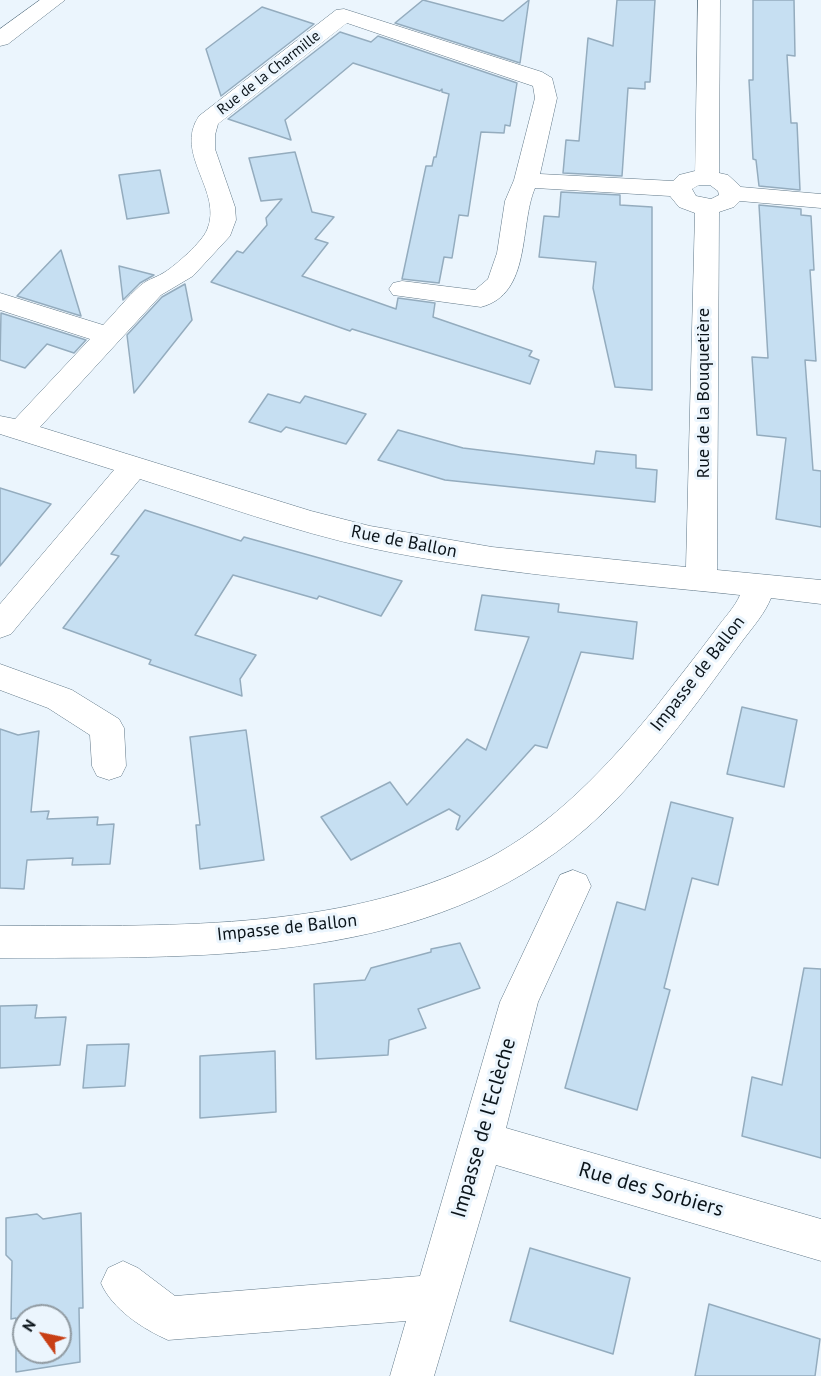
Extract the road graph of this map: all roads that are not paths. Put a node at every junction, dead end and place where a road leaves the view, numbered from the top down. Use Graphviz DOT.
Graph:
graph roads {
  1 [pos="709,0"];
  2 [pos="48,1"];
  3 [pos="0,39"];
  4 [pos="707,177"];
  5 [pos="526,180"];
  6 [pos="680,189"];
  7 [pos="731,193"];
  8 [pos="821,201"];
  9 [pos="707,207"];
  10 [pos="402,290"];
  11 [pos="0,301"];
  12 [pos="108,336"];
  13 [pos="10,428"];
  14 [pos="133,467"];
  15 [pos="701,579"];
  16 [pos="757,586"];
  17 [pos="821,592"];
  18 [pos="0,626"];
  19 [pos="0,677"];
  20 [pos="110,766"];
  21 [pos="573,886"];
  22 [pos="0,942"];
  23 [pos="482,1141"];
  24 [pos="821,1240"];
  25 [pos="123,1283"];
  26 [pos="435,1298"];
  27 [pos="412,1376"];
  1 -- 4 [label="street"];
  2 -- 3 [label="street"];
  4 -- 6 [label="street"];
  4 -- 7 [label="street"];
  5 -- 6 [label="street"];
  5 -- 10 [label="street, Rue de la Charmille"];
  5 -- 12 [label="street, Rue de la Charmille"];
  6 -- 9 [label="street"];
  7 -- 8 [label="street"];
  7 -- 9 [label="street"];
  9 -- 15 [label="street, Rue de la Bouquetière"];
  11 -- 12 [label="street"];
  12 -- 13 [label="street, Rue de la Charmille"];
  13 -- 14 [label="street, Rue de Ballon"];
  14 -- 15 [label="street, Rue de Ballon"];
  14 -- 18 [label="street"];
  15 -- 16 [label="street, Rue de Ballon"];
  16 -- 17 [label="street, Rue de Ballon"];
  16 -- 22 [label="street, Impasse de Ballon"];
  19 -- 20 [label="street"];
  21 -- 23 [label="street, Impasse de l'Eclèche"];
  23 -- 24 [label="street, Rue des Sorbiers"];
  23 -- 26 [label="street, Impasse de l'Eclèche"];
  25 -- 26 [label="street"];
  26 -- 27 [label="street, Impasse de l'Eclèche"];
}
